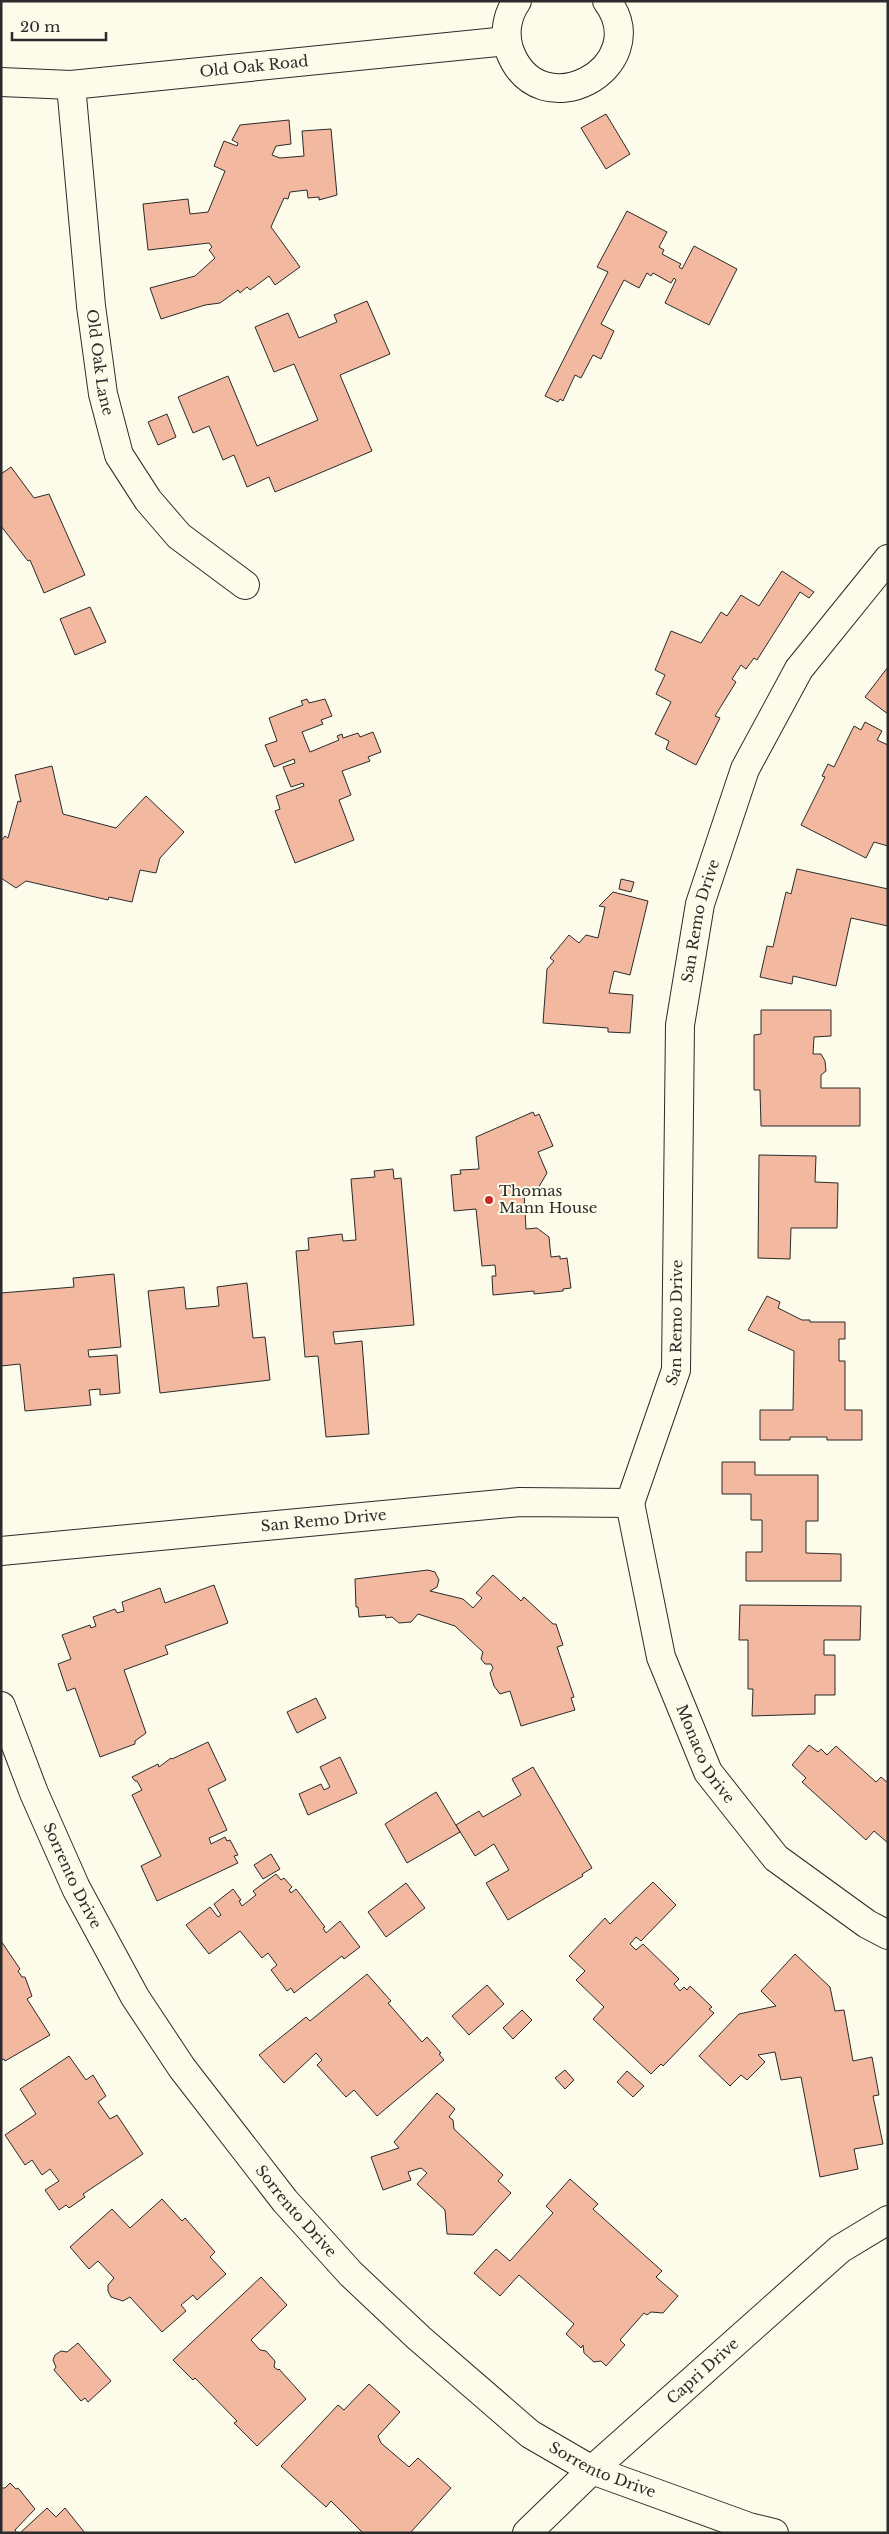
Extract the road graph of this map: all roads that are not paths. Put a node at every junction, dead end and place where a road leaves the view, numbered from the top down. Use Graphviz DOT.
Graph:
graph roads {
  1 [pos="517,1"];
  2 [pos="607,1"];
  3 [pos="507,41"];
  4 [pos="1,82"];
  5 [pos="71,85"];
  6 [pos="888,559"];
  7 [pos="245,585"];
  8 [pos="630,1503"];
  9 [pos="1,1551"];
  10 [pos="1,1706"];
  11 [pos="888,1935"];
  12 [pos="888,2220"];
  13 [pos="592,2470"];
  14 [pos="527,2533"];
  15 [pos="774,2533"];
  1 -- 3 [label="street"];
  2 -- 3 [label="street"];
  3 -- 5 [label="street, Old Oak Road"];
  4 -- 5 [label="street, Old Oak Road"];
  5 -- 7 [label="street, Old Oak Lane"];
  6 -- 8 [label="street, San Remo Drive"];
  8 -- 9 [label="street, San Remo Drive"];
  8 -- 11 [label="street, Monaco Drive"];
  10 -- 13 [label="street, Sorrento Drive"];
  12 -- 13 [label="street, Capri Drive"];
  13 -- 14 [label="street, Capri Drive"];
  13 -- 15 [label="street, Sorrento Drive"];
}
